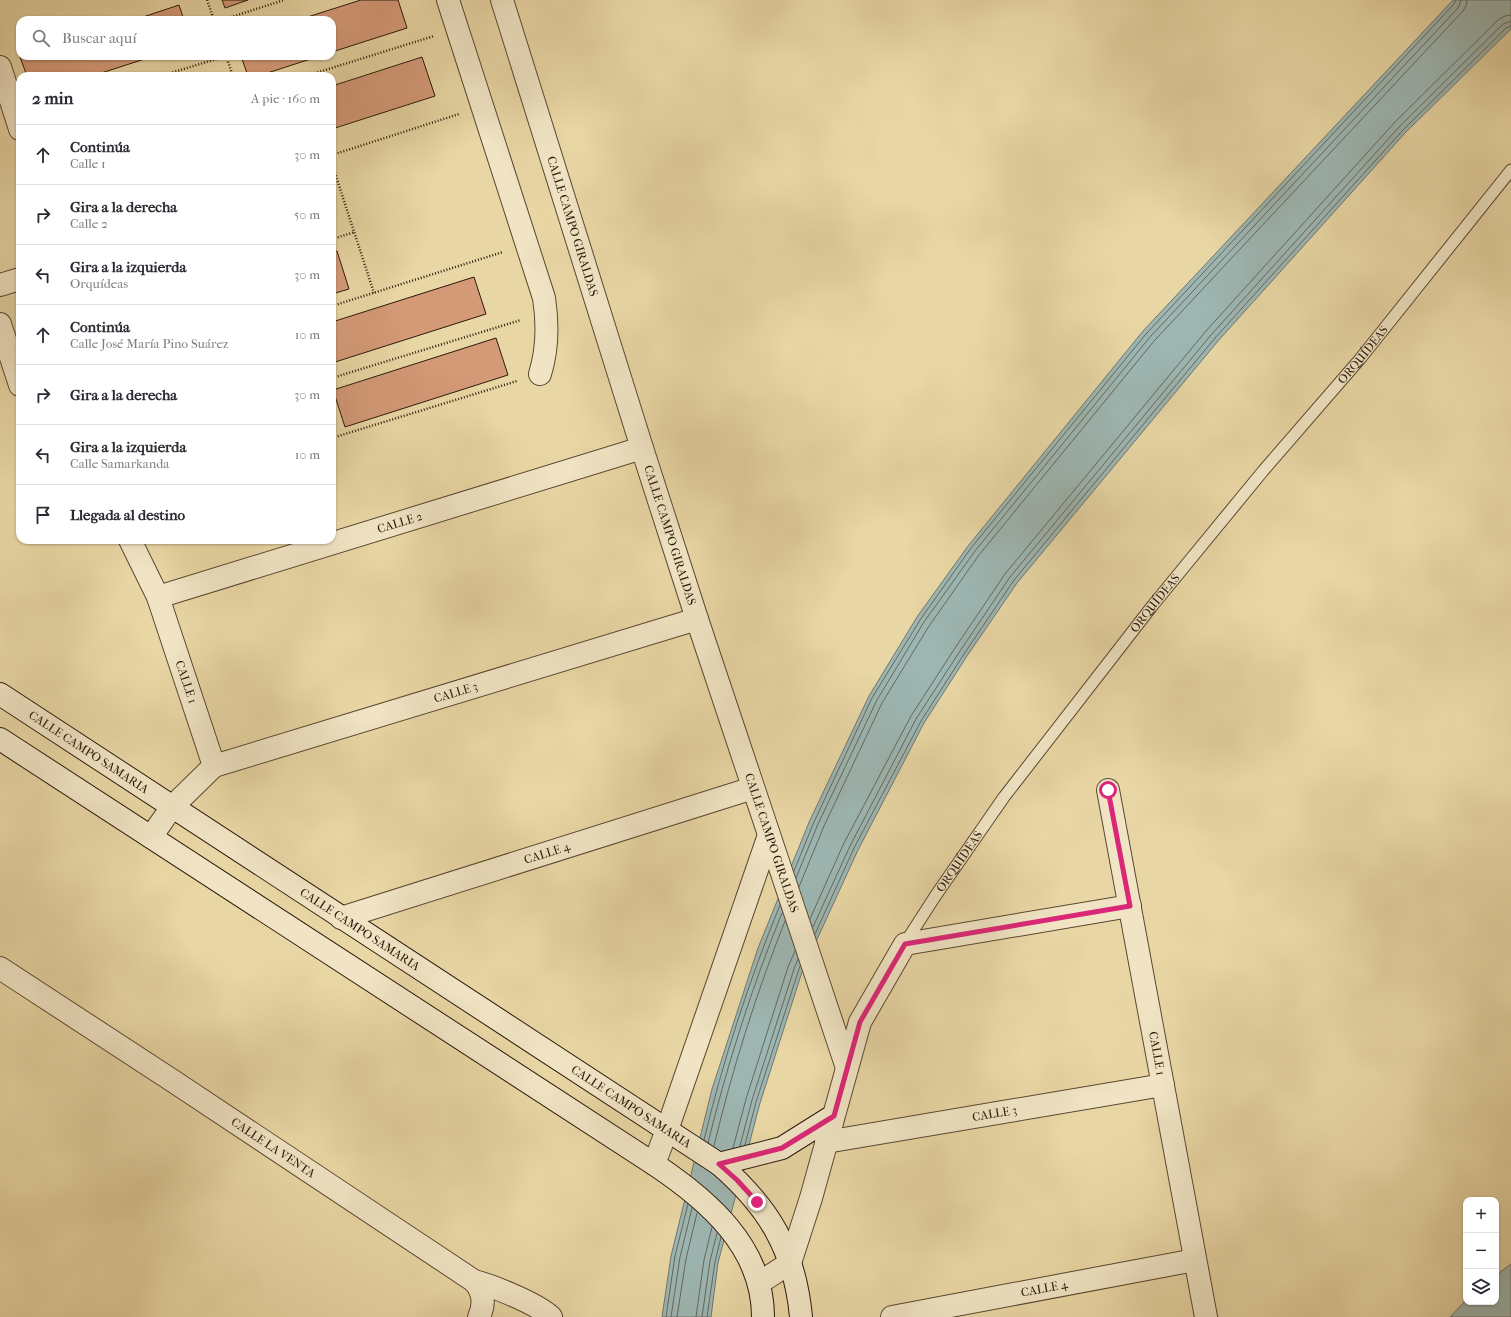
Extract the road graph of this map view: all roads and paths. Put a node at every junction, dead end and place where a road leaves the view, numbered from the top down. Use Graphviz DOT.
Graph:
graph roads {
  1 [pos="207,0"];
  2 [pos="284,0"];
  3 [pos="448,0"];
  4 [pos="502,0"];
  5 [pos="213,16"];
  6 [pos="234,16"];
  7 [pos="458,29"];
  8 [pos="213,60"];
  9 [pos="227,60"];
  10 [pos="0,67"];
  11 [pos="174,72"];
  12 [pos="232,72"];
  13 [pos="319,72"];
  14 [pos="483,107"];
  15 [pos="16,117"];
  16 [pos="336,154"];
  17 [pos="1511,170"];
  18 [pos="336,176"];
  19 [pos="355,232"];
  20 [pos="336,238"];
  21 [pos="527,244"];
  22 [pos="16,280"];
  23 [pos="0,286"];
  24 [pos="374,293"];
  25 [pos="336,305"];
  26 [pos="546,312"];
  27 [pos="0,324"];
  28 [pos="16,372"];
  29 [pos="540,374"];
  30 [pos="336,377"];
  31 [pos="336,437"];
  32 [pos="642,448"];
  33 [pos="336,542"];
  34 [pos="132,544"];
  35 [pos="330,544"];
  36 [pos="158,597"];
  37 [pos="697,619"];
  38 [pos="0,694"];
  39 [pos="0,739"];
  40 [pos="214,766"];
  41 [pos="753,788"];
  42 [pos="1108,790"];
  43 [pos="172,807"];
  44 [pos="769,835"];
  45 [pos="151,837"];
  46 [pos="1130,906"];
  47 [pos="342,918"];
  48 [pos="905,944"];
  49 [pos="0,968"];
  50 [pos="847,1068"];
  51 [pos="1163,1085"];
  52 [pos="834,1116"];
  53 [pos="667,1130"];
  54 [pos="826,1142"];
  55 [pos="654,1164"];
  56 [pos="719,1164"];
  57 [pos="1195,1260"];
  58 [pos="790,1264"];
  59 [pos="474,1281"];
  60 [pos="759,1283"];
  61 [pos="479,1317"];
  62 [pos="551,1317"];
  63 [pos="763,1317"];
  64 [pos="801,1317"];
  65 [pos="892,1317"];
  66 [pos="1206,1317"];
  1 -- 5 [label="path"];
  2 -- 6 [label="path"];
  3 -- 7 [label="street"];
  4 -- 32 [label="street, CALLE CAMPO GIRALDAS"];
  7 -- 13 [label="path"];
  7 -- 14 [label="street"];
  8 -- 11 [label="path"];
  9 -- 12 [label="path"];
  10 -- 15 [label="street"];
  14 -- 16 [label="path"];
  14 -- 21 [label="street"];
  17 -- 48 [label="lane, ORQUÍDEAS"];
  18 -- 19 [label="path"];
  19 -- 20 [label="path"];
  19 -- 24 [label="path"];
  21 -- 24 [label="path"];
  21 -- 26 [label="street"];
  22 -- 23 [label="street"];
  24 -- 25 [label="path"];
  26 -- 29 [label="street"];
  26 -- 30 [label="path"];
  27 -- 28 [label="street"];
  29 -- 31 [label="path"];
  32 -- 33 [label="street, CALLE 2"];
  32 -- 37 [label="street, CALLE CAMPO GIRALDAS"];
  34 -- 36 [label="street, CALLE 1"];
  35 -- 36 [label="street, CALLE 2"];
  36 -- 40 [label="street, CALLE 1"];
  37 -- 40 [label="street, CALLE 3"];
  37 -- 41 [label="street, CALLE CAMPO GIRALDAS"];
  38 -- 43 [label="street, CALLE CAMPO SAMARIA"];
  39 -- 45 [label="street"];
  40 -- 43 [label="street"];
  41 -- 44 [label="street, CALLE CAMPO GIRALDAS"];
  41 -- 47 [label="street, CALLE 4"];
  42 -- 46 [label="street, CALLE 1"];
  43 -- 45 [label="street"];
  43 -- 47 [label="street, CALLE CAMPO SAMARIA"];
  44 -- 50 [label="street, CALLE CAMPO GIRALDAS"];
  44 -- 53 [label="street"];
  45 -- 55 [label="street"];
  46 -- 48 [label="street"];
  46 -- 51 [label="street, CALLE 1"];
  47 -- 53 [label="street, CALLE CAMPO SAMARIA"];
  48 -- 50 [label="street, ORQUÍDEAS"];
  49 -- 59 [label="street, CALLE LA VENTA"];
  50 -- 52 [label="street, ORQUÍDEAS"];
  51 -- 54 [label="street, CALLE 3"];
  51 -- 57 [label="street, CALLE 1"];
  52 -- 54 [label="street, ORQUÍDEAS"];
  52 -- 56 [label="street"];
  53 -- 55 [label="street"];
  53 -- 56 [label="street, CALLE CAMPO SAMARIA"];
  54 -- 58 [label="street, ORQUÍDEAS"];
  55 -- 60 [label="street"];
  56 -- 58 [label="street, CALLE CAMPO SAMARIA"];
  57 -- 65 [label="street, CALLE 4"];
  57 -- 66 [label="street, CALLE 1"];
  58 -- 60 [label="street"];
  58 -- 64 [label="street, CALLE CAMPO SAMARIA"];
  59 -- 61 [label="street"];
  59 -- 62 [label="street, CALLE LA VENTA"];
  60 -- 63 [label="street"];
}
